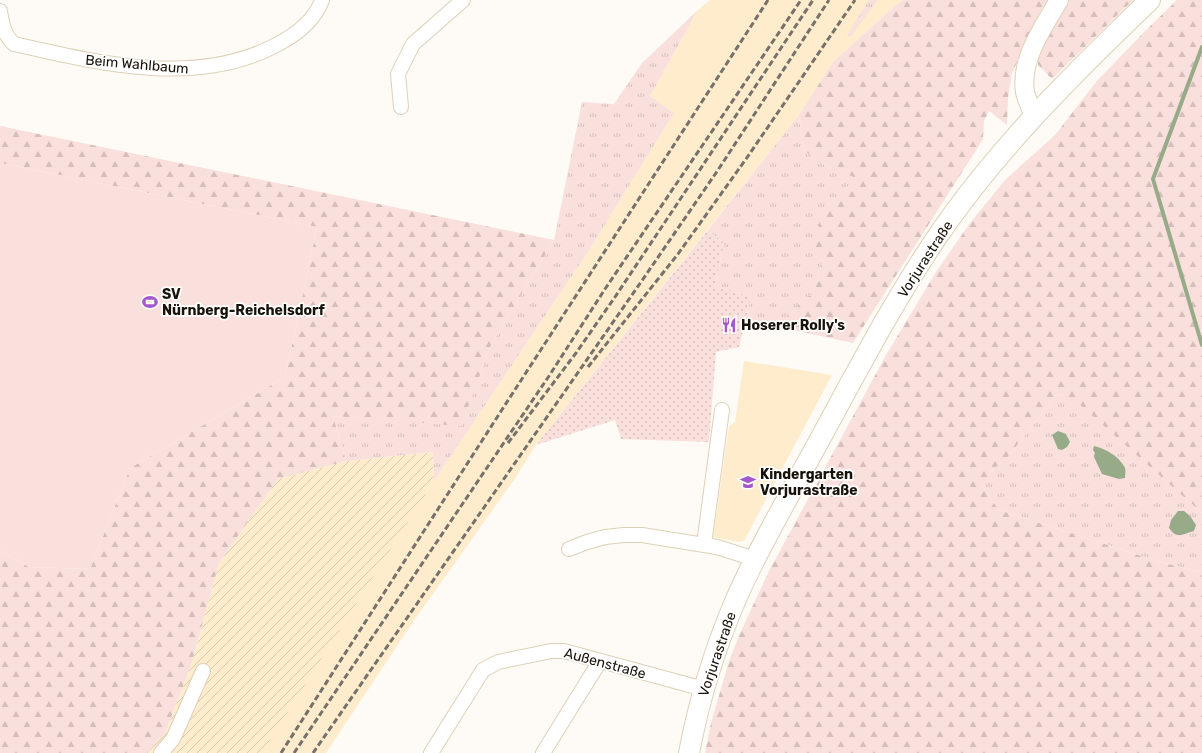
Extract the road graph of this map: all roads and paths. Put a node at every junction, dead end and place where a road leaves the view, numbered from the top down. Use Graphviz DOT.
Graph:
graph roads {
  1 [pos="322,0"];
  2 [pos="463,0"];
  3 [pos="1059,0"];
  4 [pos="1150,0"];
  5 [pos="0,11"];
  6 [pos="401,107"];
  7 [pos="1034,116"];
  8 [pos="722,410"];
  9 [pos="704,544"];
  10 [pos="569,549"];
  11 [pos="755,559"];
  12 [pos="600,661"];
  13 [pos="203,671"];
  14 [pos="704,689"];
  15 [pos="161,753"];
  16 [pos="431,753"];
  17 [pos="543,753"];
  18 [pos="688,753"];
  1 -- 5 [label="street, Beim Wahlbaum"];
  2 -- 6 [label="street"];
  3 -- 7 [label="street"];
  4 -- 7 [label="main road, Vorjurastraße"];
  7 -- 11 [label="main road, Vorjurastraße"];
  8 -- 9 [label="street"];
  9 -- 10 [label="street"];
  9 -- 11 [label="street"];
  11 -- 14 [label="main road, Vorjurastraße"];
  12 -- 14 [label="street, Außenstraße"];
  12 -- 16 [label="street, Außenstraße"];
  12 -- 17 [label="street"];
  13 -- 15 [label="street"];
  14 -- 18 [label="main road, Vorjurastraße"];
}
